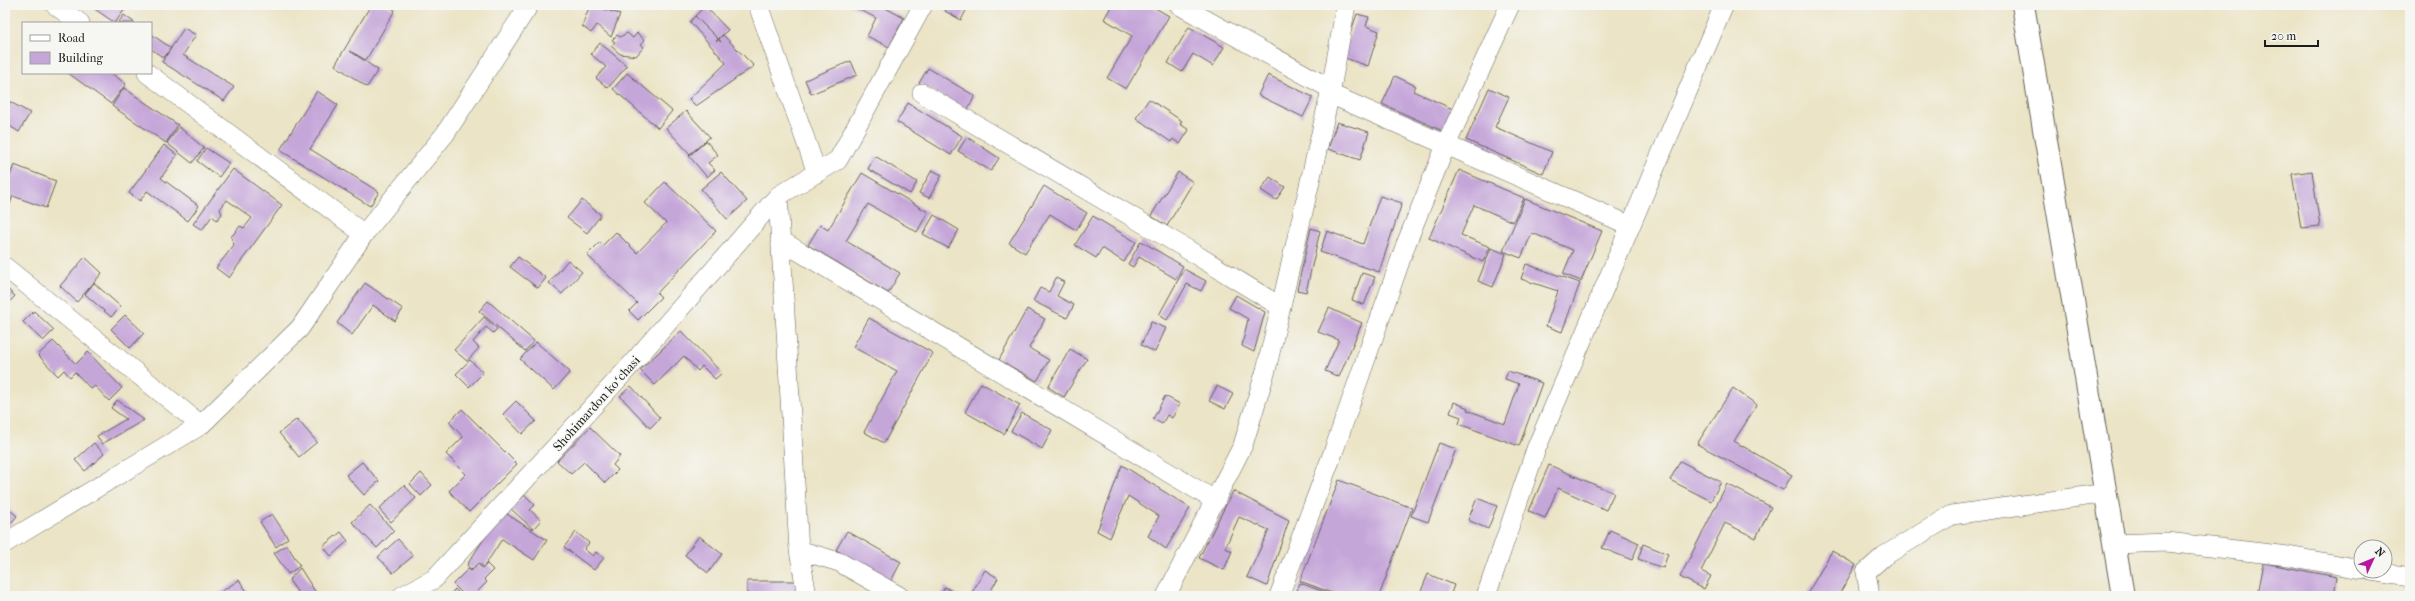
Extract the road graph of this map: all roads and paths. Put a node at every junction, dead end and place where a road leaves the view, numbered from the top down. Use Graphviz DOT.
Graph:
graph roads {
  1 [pos="55,5"];
  2 [pos="529,5"];
  3 [pos="758,5"];
  4 [pos="923,5"];
  5 [pos="1179,5"];
  6 [pos="1346,5"];
  7 [pos="1510,5"];
  8 [pos="1724,5"];
  9 [pos="2023,5"];
  10 [pos="79,22"];
  11 [pos="148,74"];
  12 [pos="1330,91"];
  13 [pos="922,93"];
  14 [pos="1446,145"];
  15 [pos="817,173"];
  16 [pos="778,196"];
  17 [pos="1629,225"];
  18 [pos="364,234"];
  19 [pos="780,240"];
  20 [pos="5,267"];
  21 [pos="1281,307"];
  22 [pos="201,424"];
  23 [pos="2106,493"];
  24 [pos="1216,501"];
  25 [pos="5,542"];
  26 [pos="2114,544"];
  27 [pos="799,550"];
  28 [pos="2353,568"];
  29 [pos="2393,574"];
  30 [pos="2410,577"];
  31 [pos="402,596"];
  32 [pos="807,596"];
  33 [pos="899,596"];
  34 [pos="1166,596"];
  35 [pos="1279,596"];
  36 [pos="1486,596"];
  37 [pos="1870,596"];
  38 [pos="2123,596"];
  1 -- 10 [label="street"];
  2 -- 18 [label="street"];
  3 -- 15 [label="street"];
  4 -- 15 [label="street, Shohimardon koʻchasi"];
  5 -- 12 [label="street"];
  6 -- 12 [label="street"];
  7 -- 14 [label="street"];
  8 -- 17 [label="street"];
  9 -- 23 [label="main road"];
  11 -- 18 [label="street"];
  12 -- 14 [label="street"];
  12 -- 21 [label="street"];
  13 -- 21 [label="street"];
  14 -- 17 [label="street"];
  14 -- 35 [label="street"];
  15 -- 16 [label="street, Shohimardon koʻchasi"];
  16 -- 19 [label="street"];
  16 -- 31 [label="street, Shohimardon koʻchasi"];
  17 -- 36 [label="street"];
  18 -- 22 [label="street"];
  19 -- 24 [label="street"];
  19 -- 27 [label="street"];
  20 -- 22 [label="street"];
  21 -- 24 [label="street"];
  22 -- 25 [label="street"];
  23 -- 26 [label="main road"];
  23 -- 37 [label="street"];
  24 -- 34 [label="street"];
  26 -- 28 [label="street"];
  26 -- 38 [label="main road"];
  27 -- 32 [label="street"];
  27 -- 33 [label="street"];
  29 -- 30 [label="street"];
}
